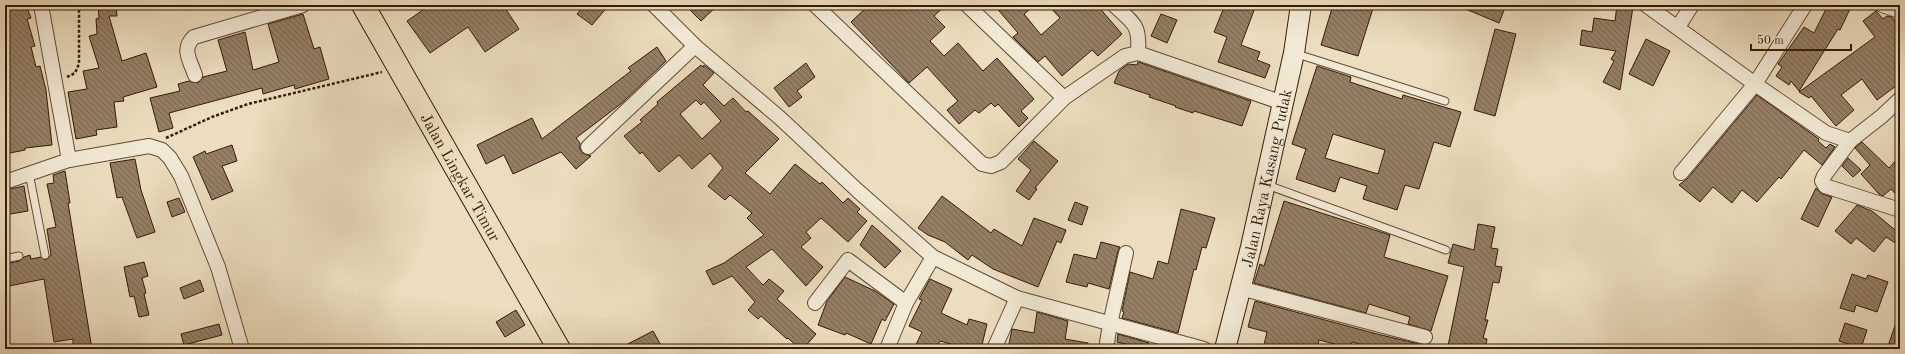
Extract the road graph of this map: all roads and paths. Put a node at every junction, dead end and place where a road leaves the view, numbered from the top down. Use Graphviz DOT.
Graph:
graph roads {
  1 [pos="41,5"];
  2 [pos="79,5"];
  3 [pos="303,5"];
  4 [pos="363,5"];
  5 [pos="654,5"];
  6 [pos="815,5"];
  7 [pos="967,5"];
  8 [pos="1114,5"];
  9 [pos="1646,5"];
  10 [pos="1692,5"];
  11 [pos="1805,5"];
  12 [pos="1882,5"];
  13 [pos="1299,6"];
  14 [pos="1900,11"];
  15 [pos="1678,27"];
  16 [pos="694,46"];
  17 [pos="1138,53"];
  18 [pos="1294,53"];
  19 [pos="399,68"];
  20 [pos="194,75"];
  21 [pos="56,81"];
  22 [pos="1755,84"];
  23 [pos="1064,98"];
  24 [pos="1900,99"];
  25 [pos="1446,101"];
  26 [pos="1283,103"];
  27 [pos="1850,140"];
  28 [pos="149,146"];
  29 [pos="588,147"];
  30 [pos="69,160"];
  31 [pos="29,173"];
  32 [pos="1681,173"];
  33 [pos="5,182"];
  34 [pos="1265,184"];
  35 [pos="1900,210"];
  36 [pos="1446,250"];
  37 [pos="1126,253"];
  38 [pos="45,254"];
  39 [pos="19,256"];
  40 [pos="933,257"];
  41 [pos="5,259"];
  42 [pos="1240,288"];
  43 [pos="1017,298"];
  44 [pos="815,303"];
  45 [pos="906,303"];
  46 [pos="1110,324"];
  47 [pos="1425,337"];
  48 [pos="241,349"];
  49 [pos="559,349"];
  50 [pos="887,349"];
  51 [pos="994,349"];
  52 [pos="1106,349"];
  53 [pos="1204,349"];
  54 [pos="1225,349"];
  1 -- 21 [label="street"];
  2 -- 21 [label="path"];
  3 -- 20 [label="street"];
  4 -- 19 [label="highway, Jalan Lingkar Timur"];
  5 -- 16 [label="street"];
  6 -- 23 [label="street"];
  7 -- 23 [label="street"];
  8 -- 17 [label="street"];
  9 -- 15 [label="street"];
  10 -- 15 [label="street"];
  11 -- 22 [label="street"];
  12 -- 14 [label="street"];
  13 -- 18 [label="street, Jalan Raya Kasang Pudak"];
  15 -- 22 [label="street"];
  16 -- 29 [label="street"];
  16 -- 40 [label="street"];
  17 -- 23 [label="street"];
  17 -- 26 [label="street"];
  18 -- 25 [label="lane"];
  18 -- 26 [label="street, Jalan Raya Kasang Pudak"];
  19 -- 28 [label="path"];
  19 -- 49 [label="highway, Jalan Lingkar Timur"];
  21 -- 30 [label="street"];
  22 -- 27 [label="street"];
  22 -- 32 [label="street"];
  24 -- 27 [label="street"];
  26 -- 34 [label="street, Jalan Raya Kasang Pudak"];
  27 -- 35 [label="street"];
  28 -- 30 [label="street"];
  28 -- 48 [label="street"];
  30 -- 31 [label="street"];
  31 -- 33 [label="street"];
  31 -- 38 [label="lane"];
  34 -- 36 [label="lane"];
  34 -- 42 [label="street, Jalan Raya Kasang Pudak"];
  37 -- 46 [label="street"];
  39 -- 41 [label="lane"];
  40 -- 43 [label="street"];
  40 -- 45 [label="street"];
  42 -- 47 [label="street"];
  42 -- 54 [label="street, Jalan Raya Kasang Pudak"];
  43 -- 46 [label="street"];
  43 -- 51 [label="street"];
  44 -- 45 [label="street"];
  45 -- 50 [label="street"];
  46 -- 52 [label="street"];
  46 -- 53 [label="street"];
}
